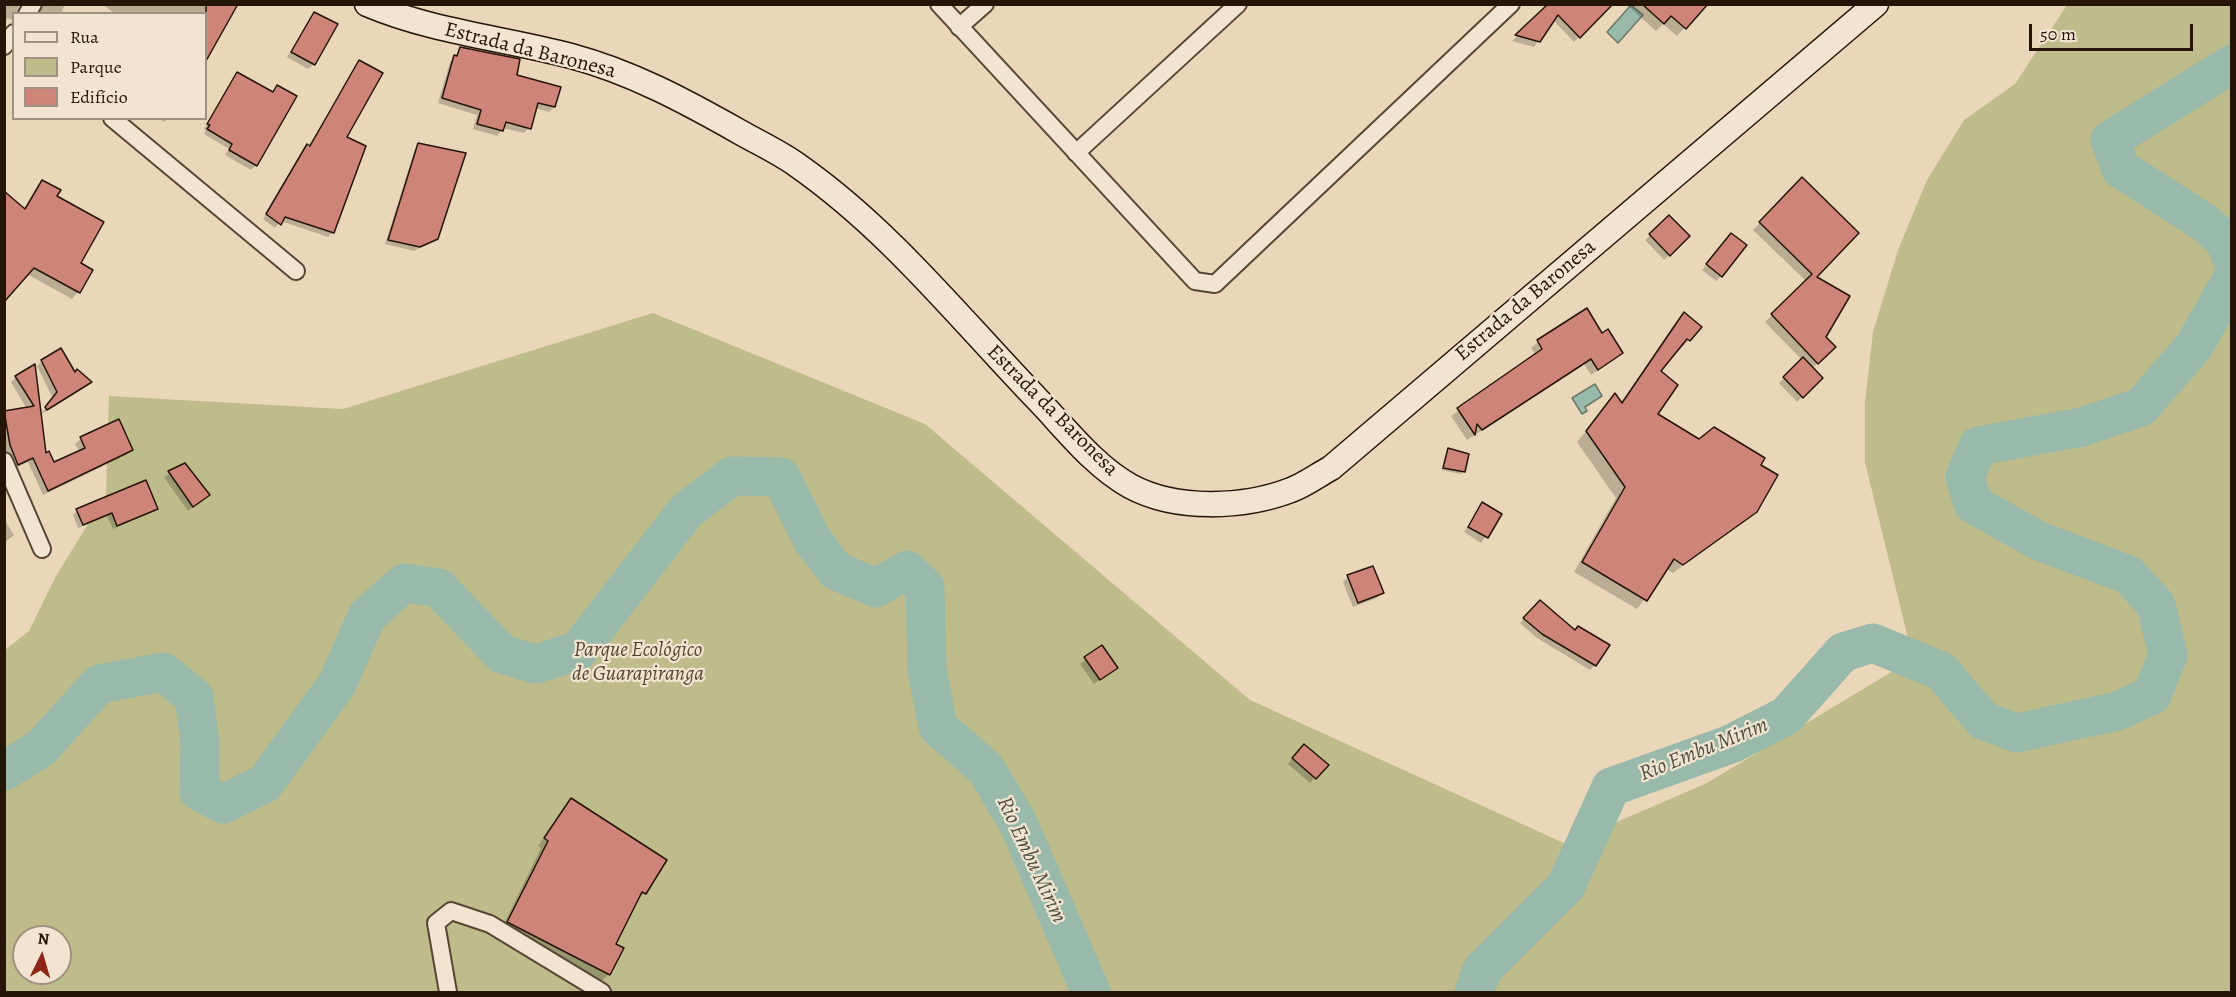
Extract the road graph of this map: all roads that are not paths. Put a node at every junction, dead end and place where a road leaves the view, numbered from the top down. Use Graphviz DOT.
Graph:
graph roads {
  1 [pos="367,4"];
  2 [pos="939,4"];
  3 [pos="985,4"];
  4 [pos="1238,4"];
  5 [pos="1511,4"];
  6 [pos="1876,4"];
  7 [pos="959,27"];
  8 [pos="114,120"];
  9 [pos="1076,153"];
  10 [pos="296,271"];
  11 [pos="4,461"];
  12 [pos="42,549"];
  13 [pos="448,993"];
  14 [pos="602,993"];
  1 -- 6 [label="main road, Estrada da Baronesa"];
  2 -- 7 [label="street"];
  3 -- 7 [label="street"];
  4 -- 9 [label="street"];
  5 -- 9 [label="street"];
  7 -- 9 [label="street"];
  8 -- 10 [label="street"];
  11 -- 12 [label="street"];
  13 -- 14 [label="street"];
}
